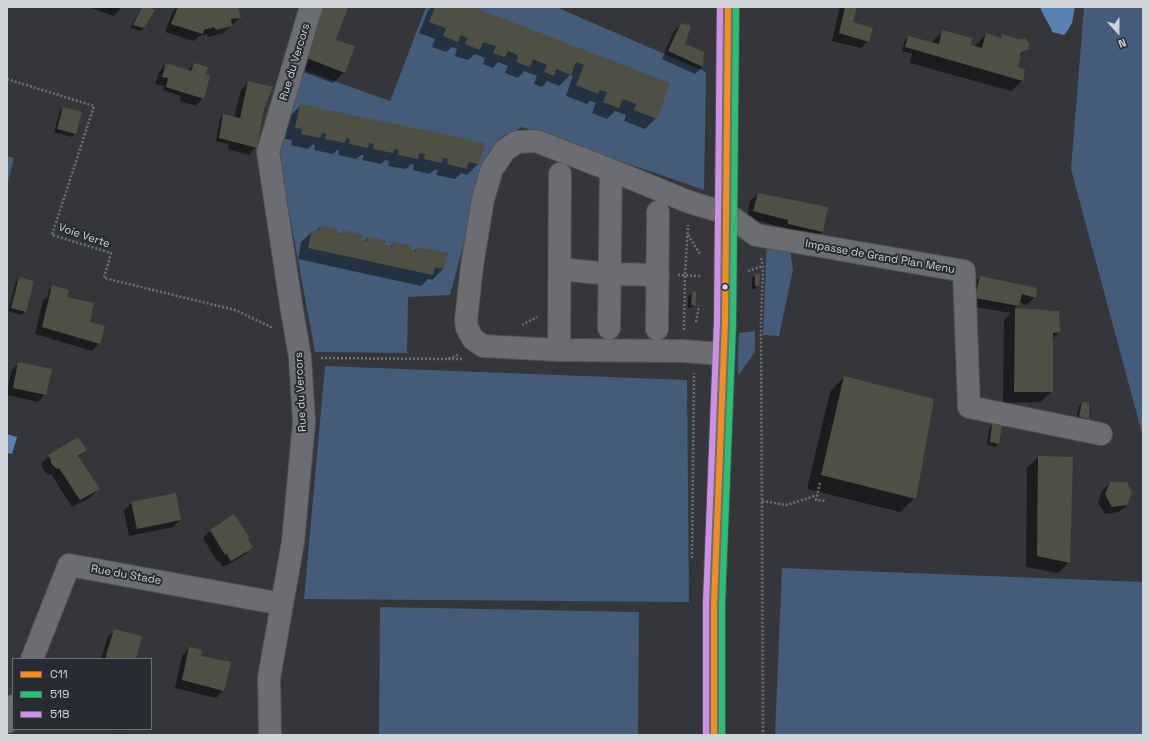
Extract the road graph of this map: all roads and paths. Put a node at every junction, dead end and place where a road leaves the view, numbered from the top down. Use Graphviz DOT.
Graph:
graph roads {
  1 [pos="311,7"];
  2 [pos="728,7"];
  3 [pos="7,79"];
  4 [pos="610,170"];
  5 [pos="560,174"];
  6 [pos="689,202"];
  7 [pos="658,212"];
  8 [pos="726,213"];
  9 [pos="687,235"];
  10 [pos="756,235"];
  11 [pos="700,254"];
  12 [pos="763,266"];
  13 [pos="560,268"];
  14 [pos="748,271"];
  15 [pos="609,274"];
  16 [pos="658,275"];
  17 [pos="700,306"];
  18 [pos="560,308"];
  19 [pos="696,322"];
  20 [pos="516,328"];
  21 [pos="609,328"];
  22 [pos="657,329"];
  23 [pos="295,331"];
  24 [pos="483,346"];
  25 [pos="559,350"];
  26 [pos="722,354"];
  27 [pos="300,357"];
  28 [pos="448,358"];
  29 [pos="463,359"];
  30 [pos="689,359"];
  31 [pos="1101,434"];
  32 [pos="820,483"];
  33 [pos="817,495"];
  34 [pos="762,501"];
  35 [pos="826,501"];
  36 [pos="692,564"];
  37 [pos="282,604"];
  38 [pos="32,658"];
  39 [pos="12,709"];
  40 [pos="7,722"];
  41 [pos="270,735"];
  42 [pos="714,735"];
  43 [pos="762,735"];
  1 -- 23 [label="street, Rue du Vercors"];
  2 -- 8 [label="main road"];
  3 -- 23 [label="path, Voie Verte"];
  4 -- 6 [label="street, Impasse de Grand Plan Menu"];
  4 -- 15 [label="street"];
  4 -- 24 [label="street, Impasse de Grand Plan Menu"];
  5 -- 13 [label="street"];
  6 -- 8 [label="street, Impasse de Grand Plan Menu"];
  6 -- 9 [label="path"];
  7 -- 16 [label="street"];
  8 -- 10 [label="street, Impasse de Grand Plan Menu"];
  8 -- 26 [label="main road"];
  9 -- 11 [label="path"];
  9 -- 30 [label="path"];
  10 -- 12 [label="path"];
  10 -- 31 [label="street, Impasse de Grand Plan Menu"];
  12 -- 14 [label="path"];
  12 -- 34 [label="path"];
  13 -- 15 [label="street"];
  13 -- 18 [label="street"];
  15 -- 16 [label="street"];
  15 -- 21 [label="street"];
  16 -- 22 [label="street"];
  17 -- 19 [label="path"];
  18 -- 20 [label="path"];
  18 -- 25 [label="street"];
  23 -- 27 [label="street, Rue du Vercors"];
  24 -- 25 [label="street"];
  24 -- 28 [label="path"];
  25 -- 30 [label="street"];
  26 -- 30 [label="street"];
  26 -- 42 [label="main road"];
  27 -- 28 [label="path"];
  27 -- 37 [label="street, Rue du Vercors"];
  28 -- 29 [label="path"];
  30 -- 36 [label="path"];
  32 -- 33 [label="path"];
  33 -- 34 [label="path"];
  33 -- 35 [label="path"];
  34 -- 43 [label="path"];
  37 -- 38 [label="street, Rue du Stade"];
  37 -- 41 [label="street, Rue du Vercors"];
  39 -- 40 [label="street"];
}
